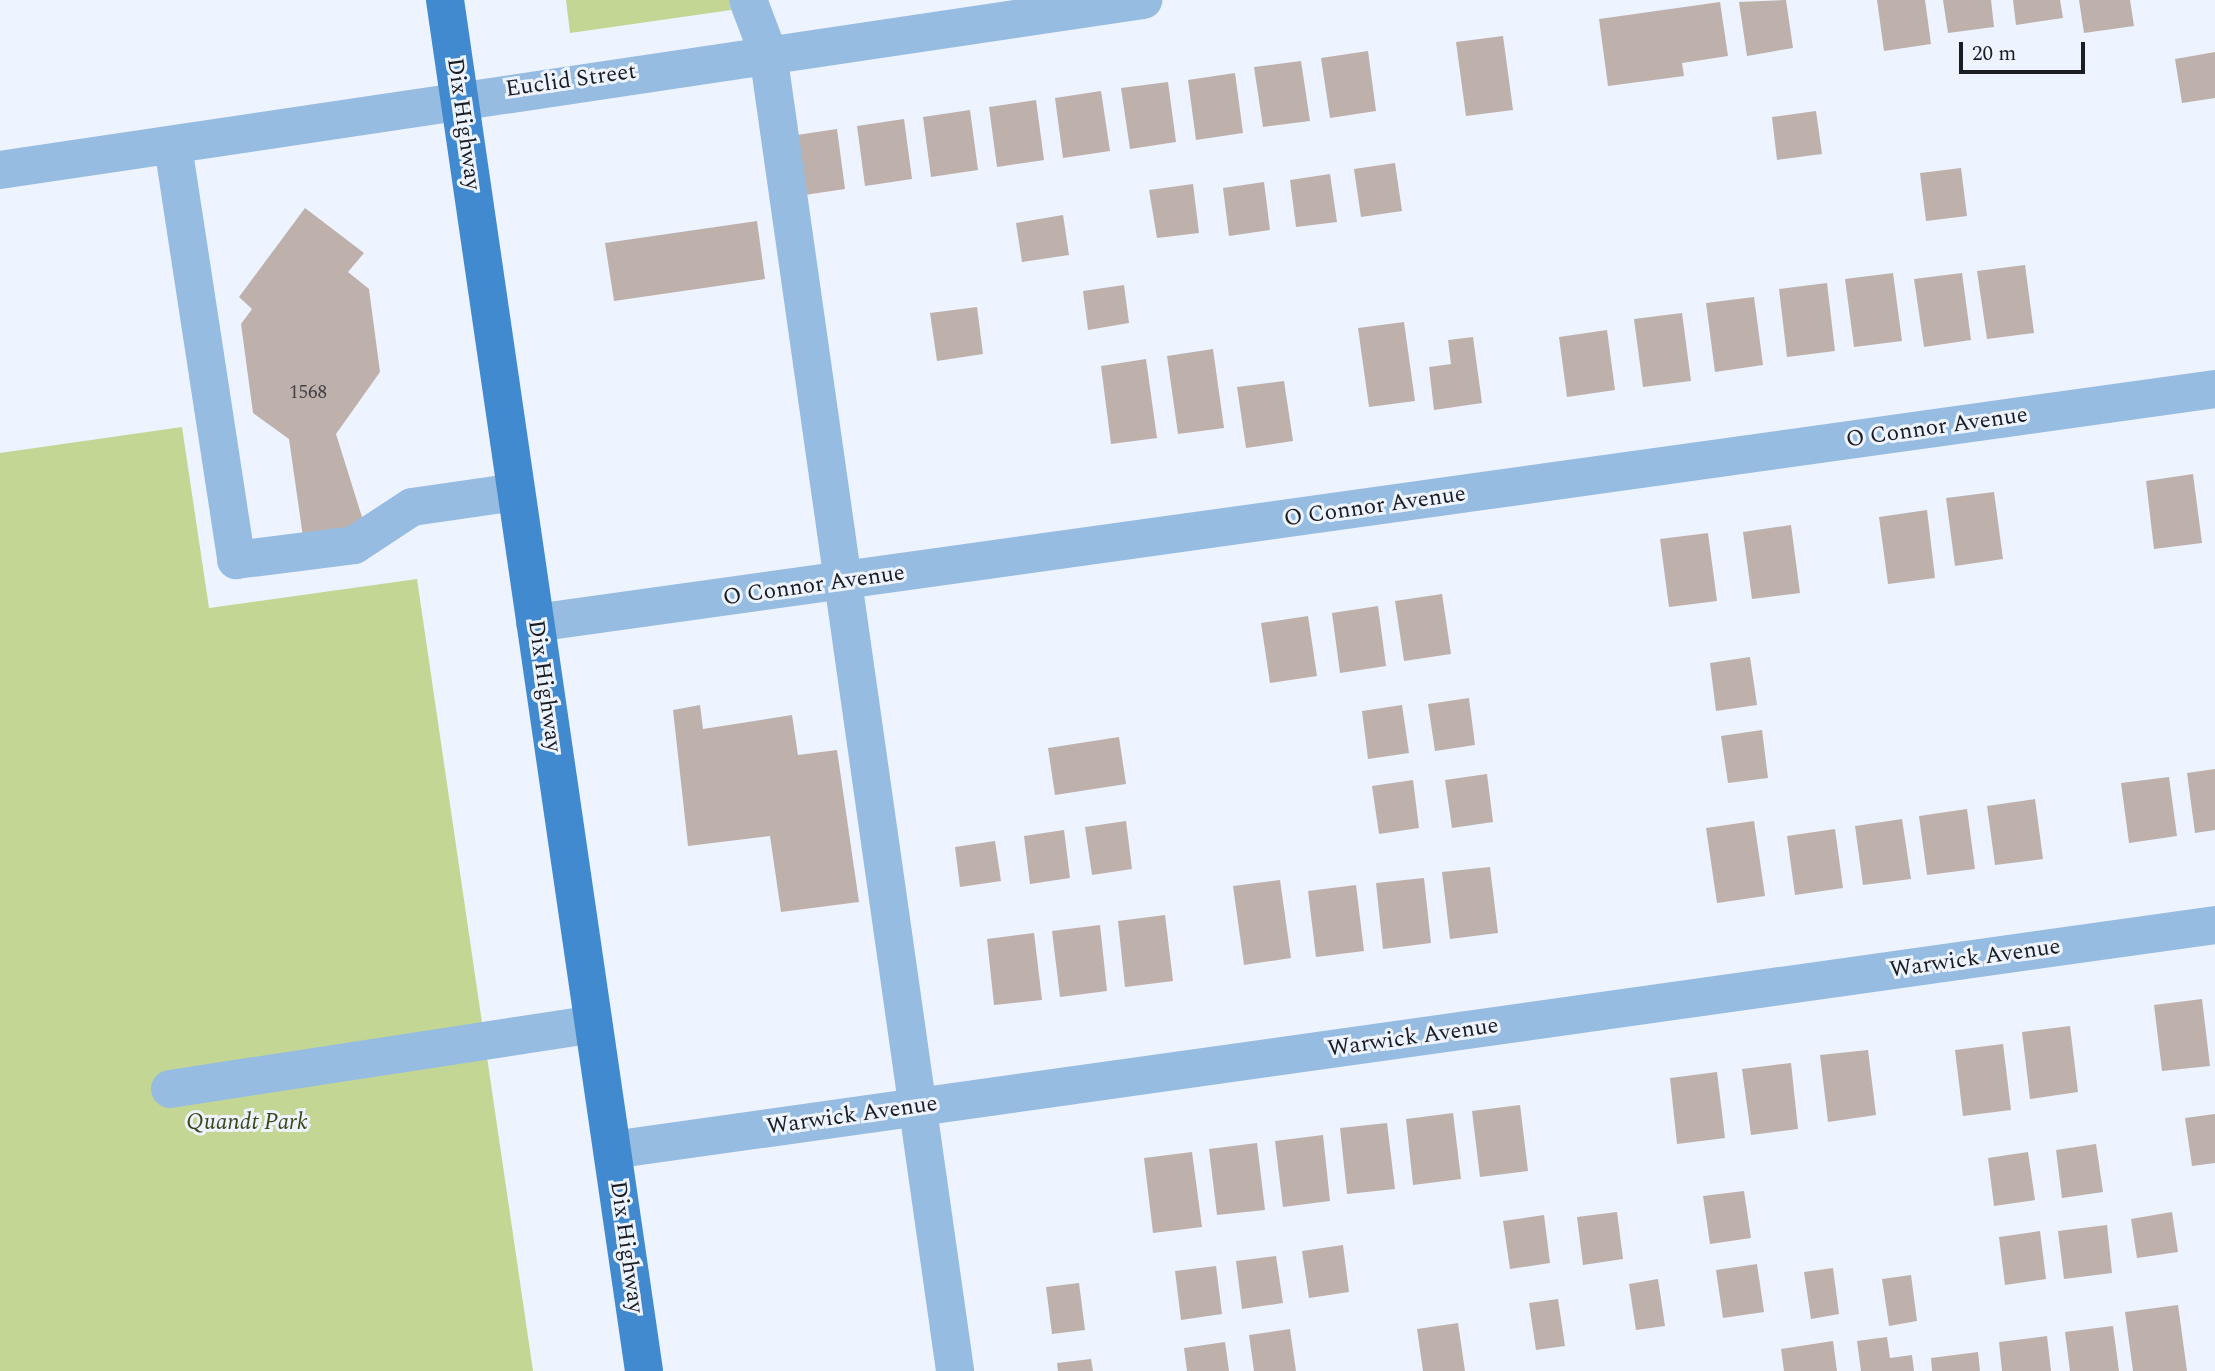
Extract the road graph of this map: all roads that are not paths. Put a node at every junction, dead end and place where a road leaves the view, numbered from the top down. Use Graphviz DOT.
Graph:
graph roads {
  1 [pos="445,0"];
  2 [pos="748,0"];
  3 [pos="1143,0"];
  4 [pos="768,52"];
  5 [pos="459,97"];
  6 [pos="173,146"];
  7 [pos="0,170"];
  8 [pos="2215,389"];
  9 [pos="516,492"];
  10 [pos="843,582"];
  11 [pos="535,623"];
  12 [pos="2215,925"];
  13 [pos="593,1024"];
  14 [pos="170,1089"];
  15 [pos="918,1107"];
  16 [pos="612,1150"];
  17 [pos="644,1371"];
  18 [pos="955,1371"];
  1 -- 5 [label="main road, Dix Highway"];
  2 -- 4 [label="street"];
  3 -- 4 [label="street, Euclid Street"];
  4 -- 5 [label="street, Euclid Street"];
  4 -- 10 [label="street"];
  5 -- 6 [label="street, Euclid Street"];
  5 -- 9 [label="main road, Dix Highway"];
  6 -- 7 [label="street, Euclid Street"];
  6 -- 9 [label="street"];
  8 -- 10 [label="street, O Connor Avenue"];
  9 -- 11 [label="main road, Dix Highway"];
  10 -- 11 [label="street, O Connor Avenue"];
  10 -- 15 [label="street"];
  11 -- 13 [label="main road, Dix Highway"];
  12 -- 15 [label="street, Warwick Avenue"];
  13 -- 14 [label="street"];
  13 -- 16 [label="main road, Dix Highway"];
  15 -- 16 [label="street, Warwick Avenue"];
  15 -- 18 [label="street"];
  16 -- 17 [label="main road, Dix Highway"];
}
